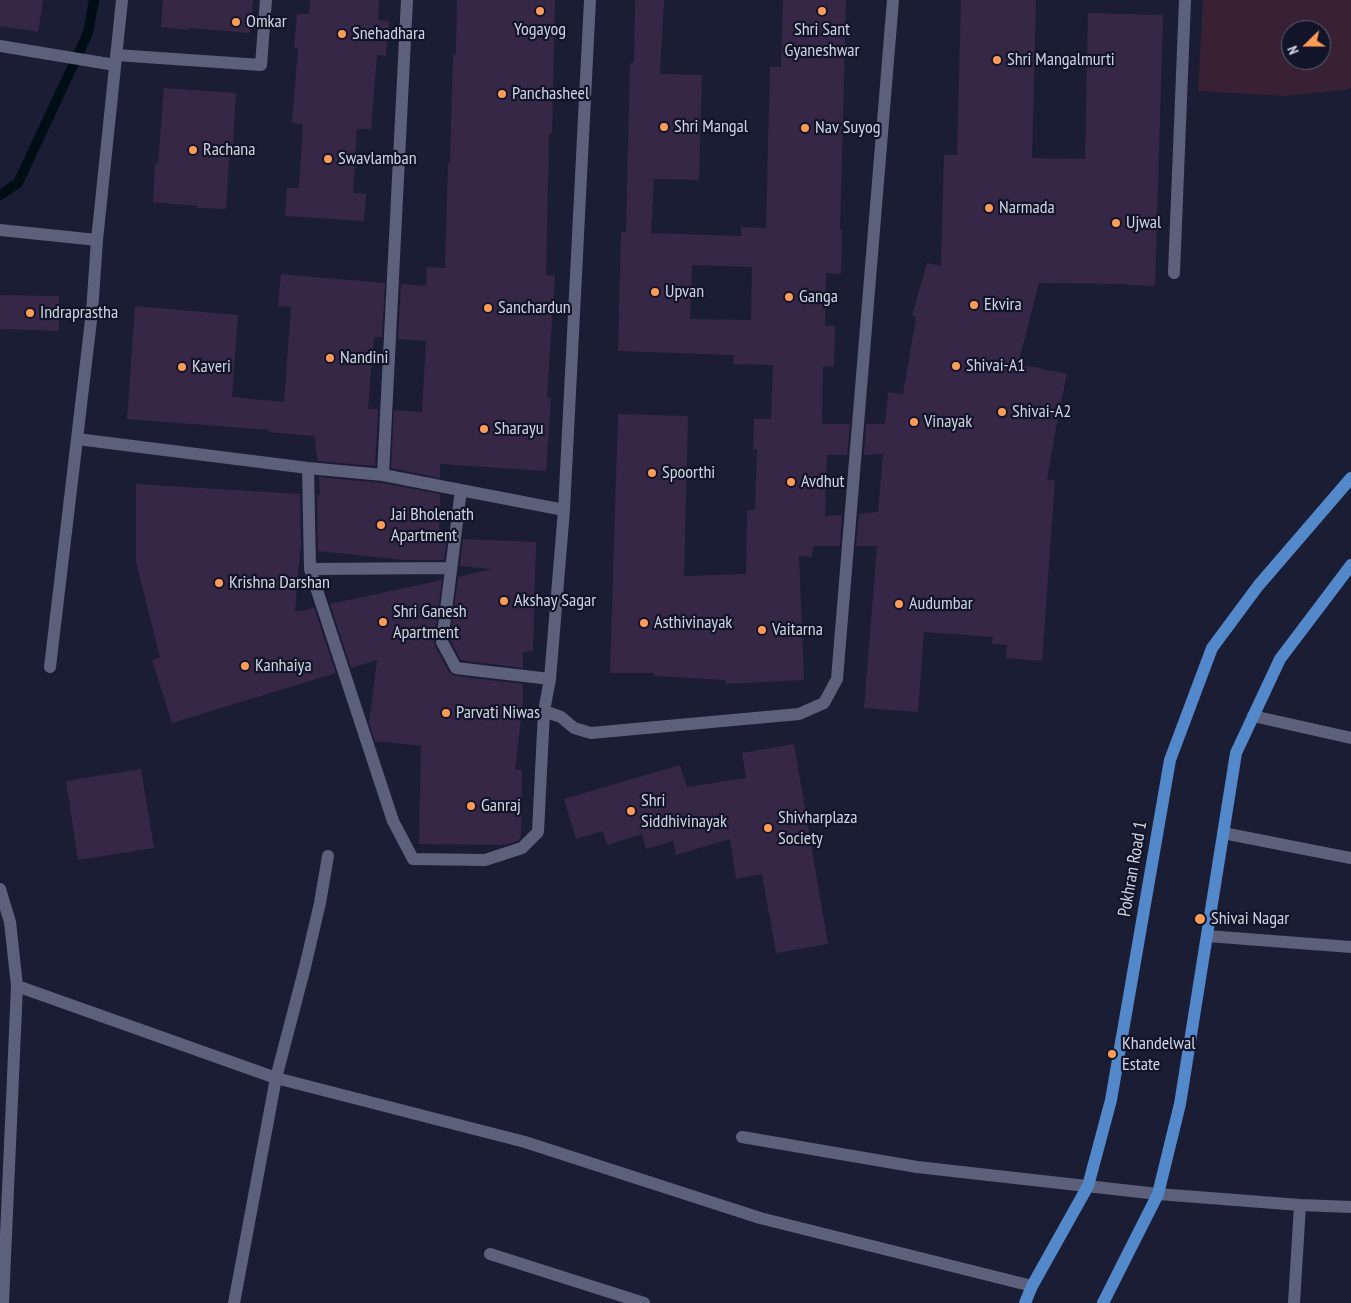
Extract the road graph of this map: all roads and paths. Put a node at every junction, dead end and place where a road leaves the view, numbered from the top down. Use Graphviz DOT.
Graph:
graph roads {
  1 [pos="122,0"];
  2 [pos="266,0"];
  3 [pos="407,0"];
  4 [pos="590,0"];
  5 [pos="893,0"];
  6 [pos="1185,0"];
  7 [pos="0,46"];
  8 [pos="116,60"];
  9 [pos="0,230"];
  10 [pos="97,240"];
  11 [pos="1174,273"];
  12 [pos="77,439"];
  13 [pos="308,468"];
  14 [pos="383,475"];
  15 [pos="1351,478"];
  16 [pos="461,490"];
  17 [pos="564,510"];
  18 [pos="1351,565"];
  19 [pos="452,568"];
  20 [pos="310,569"];
  21 [pos="50,667"];
  22 [pos="550,679"];
  23 [pos="544,711"];
  24 [pos="1253,716"];
  25 [pos="1351,738"];
  26 [pos="1223,833"];
  27 [pos="328,856"];
  28 [pos="1351,858"];
  29 [pos="0,889"];
  30 [pos="1207,936"];
  31 [pos="1351,948"];
  32 [pos="18,986"];
  33 [pos="276,1078"];
  34 [pos="742,1137"];
  35 [pos="1088,1186"];
  36 [pos="1158,1194"];
  37 [pos="1300,1205"];
  38 [pos="1351,1207"];
  39 [pos="490,1254"];
  40 [pos="1032,1286"];
  41 [pos="2,1303"];
  42 [pos="234,1303"];
  43 [pos="644,1303"];
  44 [pos="1024,1303"];
  45 [pos="1103,1303"];
  46 [pos="1294,1303"];
  1 -- 8 [label="street"];
  2 -- 8 [label="street"];
  3 -- 14 [label="street"];
  4 -- 17 [label="street"];
  5 -- 23 [label="street"];
  6 -- 11 [label="street"];
  7 -- 8 [label="street"];
  8 -- 10 [label="street"];
  9 -- 10 [label="street"];
  10 -- 12 [label="street"];
  12 -- 13 [label="street"];
  12 -- 21 [label="street"];
  13 -- 14 [label="street"];
  13 -- 20 [label="street"];
  14 -- 16 [label="street"];
  15 -- 35 [label="main road, Pokhran Road 1"];
  16 -- 17 [label="street"];
  16 -- 19 [label="street"];
  17 -- 22 [label="street"];
  18 -- 24 [label="main road"];
  19 -- 20 [label="street"];
  19 -- 22 [label="street"];
  20 -- 23 [label="street"];
  22 -- 23 [label="street"];
  24 -- 25 [label="street"];
  24 -- 26 [label="main road"];
  26 -- 28 [label="street"];
  26 -- 30 [label="main road"];
  27 -- 33 [label="street"];
  29 -- 32 [label="street"];
  30 -- 31 [label="street"];
  30 -- 36 [label="main road"];
  32 -- 33 [label="street"];
  32 -- 41 [label="street"];
  33 -- 40 [label="street"];
  33 -- 42 [label="street"];
  34 -- 35 [label="street"];
  35 -- 36 [label="street"];
  35 -- 40 [label="main road, Pokhran Road 1"];
  36 -- 37 [label="street"];
  36 -- 45 [label="main road"];
  37 -- 38 [label="street"];
  37 -- 46 [label="street"];
  39 -- 43 [label="street"];
  40 -- 44 [label="main road, Pokhran Road 1"];
}
